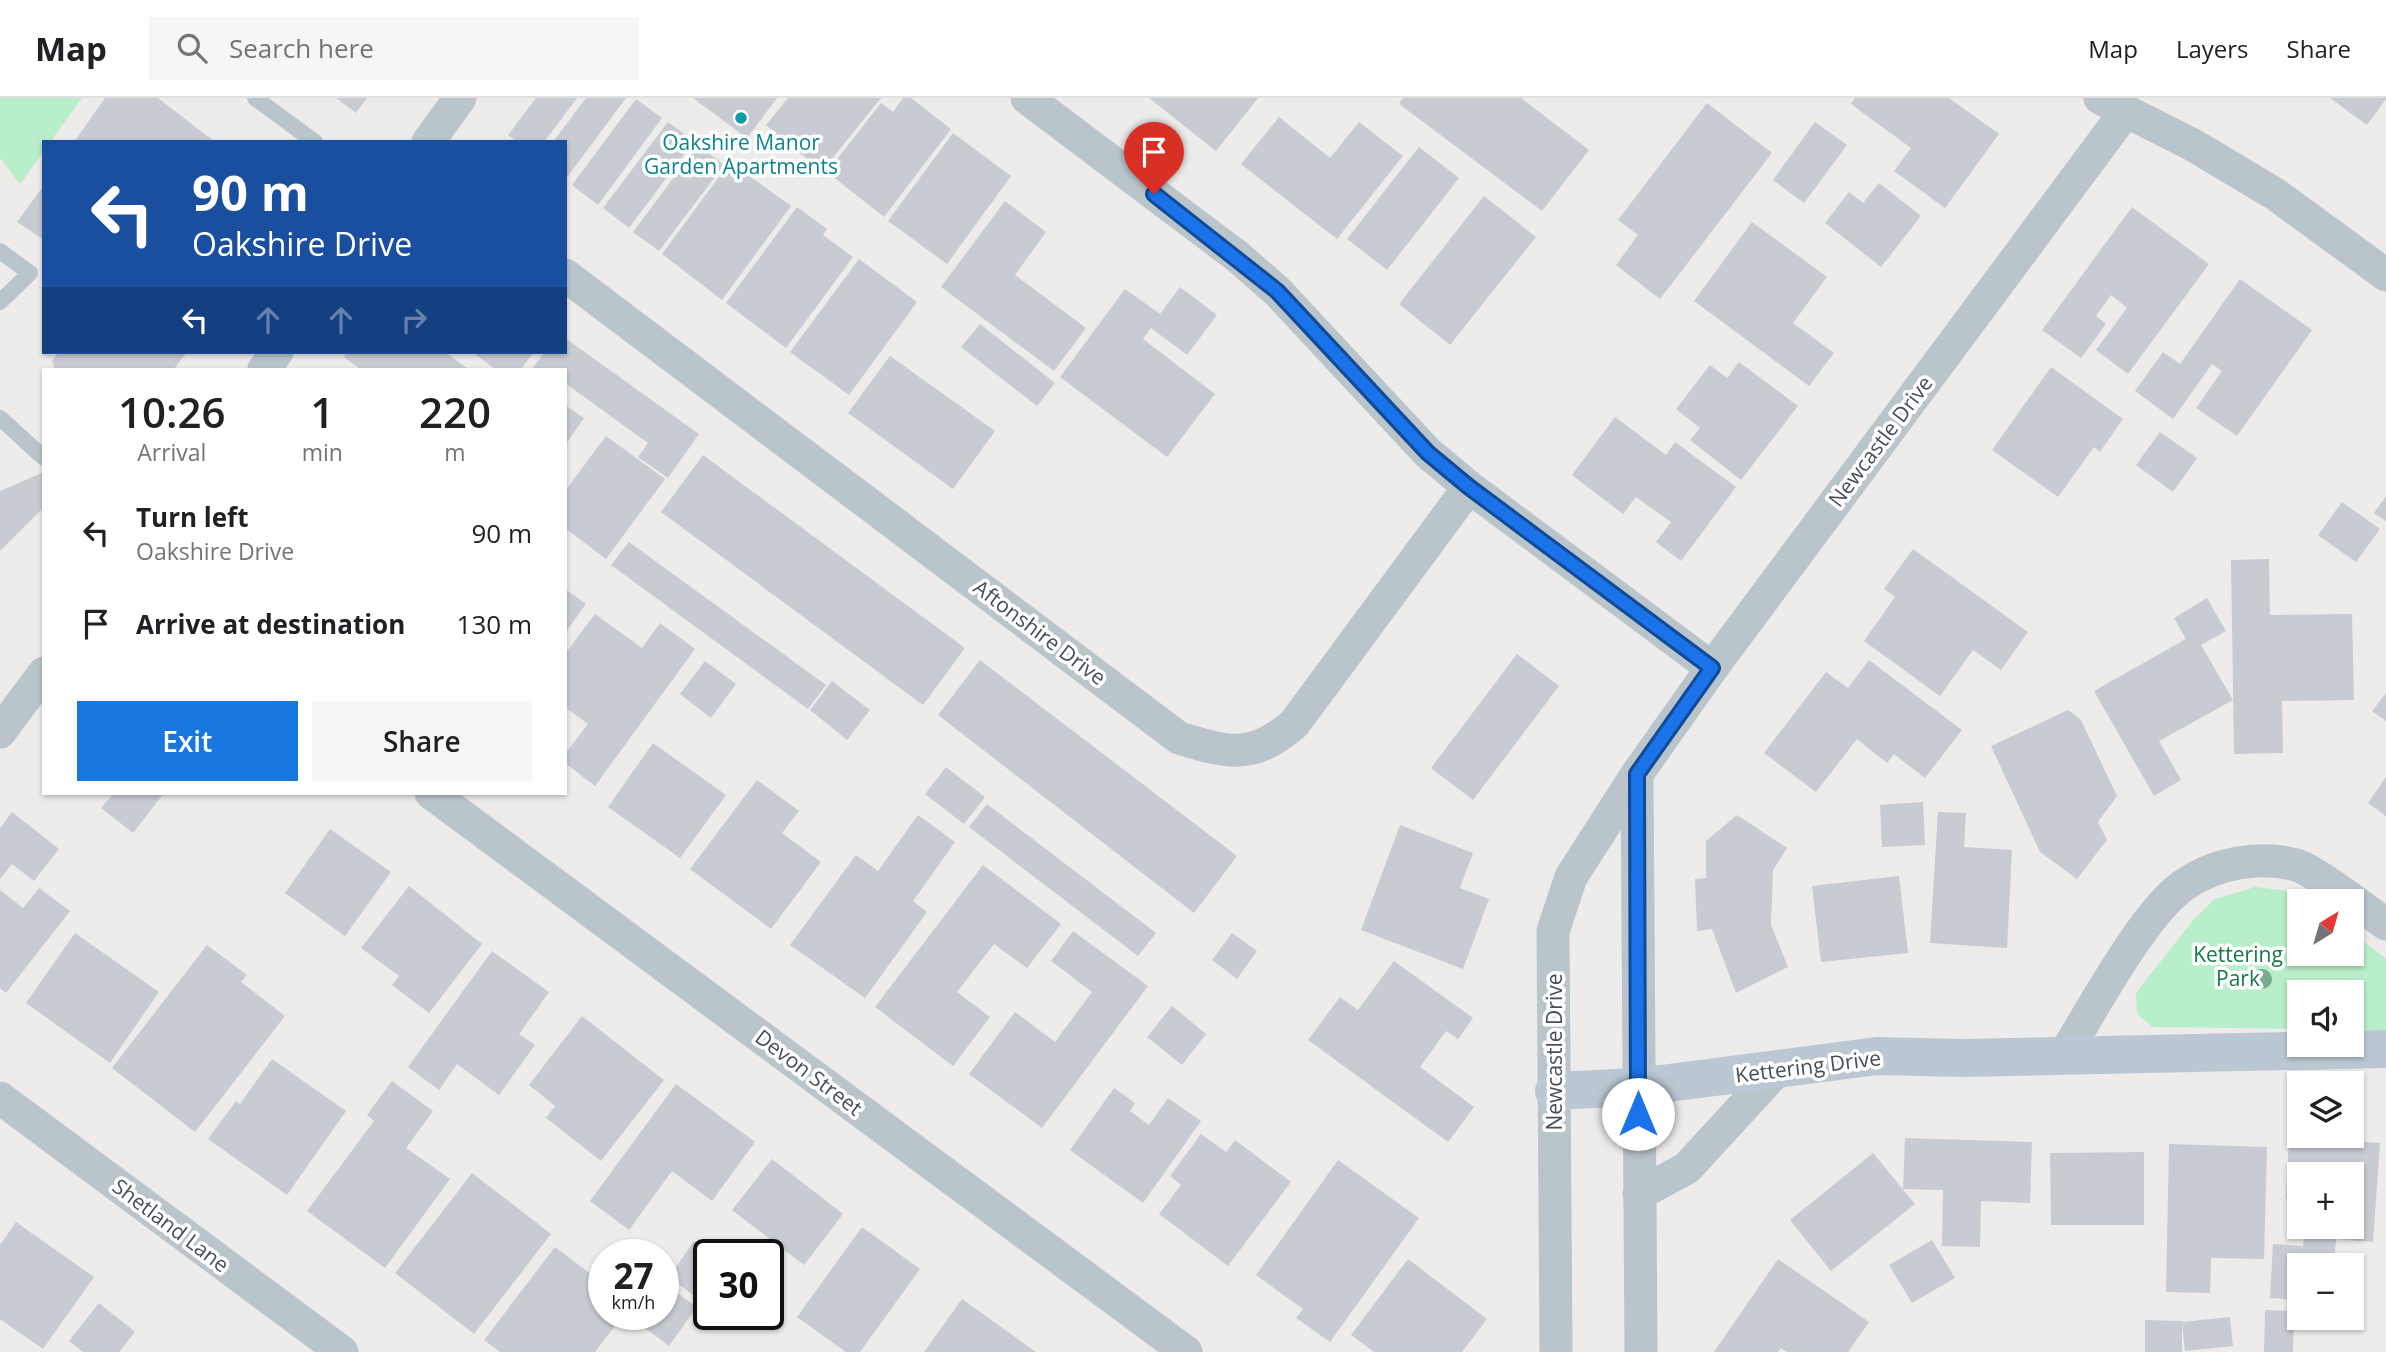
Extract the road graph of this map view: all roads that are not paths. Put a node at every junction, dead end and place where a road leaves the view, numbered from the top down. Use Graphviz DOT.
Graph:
graph roads {
  1 [pos="255,98"];
  2 [pos="460,98"];
  3 [pos="1027,98"];
  4 [pos="2113,104"];
  5 [pos="312,140"];
  6 [pos="429,140"];
  7 [pos="0,251"];
  8 [pos="2386,275"];
  9 [pos="567,277"];
  10 [pos="0,302"];
  11 [pos="0,418"];
  12 [pos="42,456"];
  13 [pos="1469,487"];
  14 [pos="1712,668"];
  15 [pos="42,676"];
  16 [pos="0,732"];
  17 [pos="1637,774"];
  18 [pos="434,795"];
  19 [pos="2386,924"];
  20 [pos="2386,1049"];
  21 [pos="2064,1055"];
  22 [pos="1777,1070"];
  23 [pos="1638,1087"];
  24 [pos="1554,1091"];
  25 [pos="0,1098"];
  26 [pos="1639,1194"];
  27 [pos="342,1352"];
  28 [pos="1186,1352"];
  29 [pos="1556,1352"];
  30 [pos="1641,1352"];
  1 -- 5 [label="lane"];
  2 -- 6 [label="street"];
  3 -- 13 [label="street"];
  4 -- 8 [label="street"];
  4 -- 14 [label="street, Newcastle Drive"];
  7 -- 10 [label="lane"];
  9 -- 13 [label="street, Aftonshire Drive"];
  11 -- 12 [label="lane"];
  13 -- 14 [label="street"];
  14 -- 17 [label="street, Newcastle Drive"];
  15 -- 16 [label="street"];
  17 -- 23 [label="street"];
  17 -- 24 [label="street, Newcastle Drive"];
  18 -- 28 [label="street, Devon Street"];
  19 -- 21 [label="street"];
  20 -- 21 [label="street, Kettering Drive"];
  21 -- 22 [label="street, Kettering Drive"];
  22 -- 23 [label="street, Kettering Drive"];
  22 -- 26 [label="street"];
  23 -- 24 [label="street, Kettering Drive"];
  23 -- 26 [label="street"];
  24 -- 29 [label="street, Newcastle Drive"];
  25 -- 27 [label="street, Shetland Lane"];
  26 -- 30 [label="street"];
}
